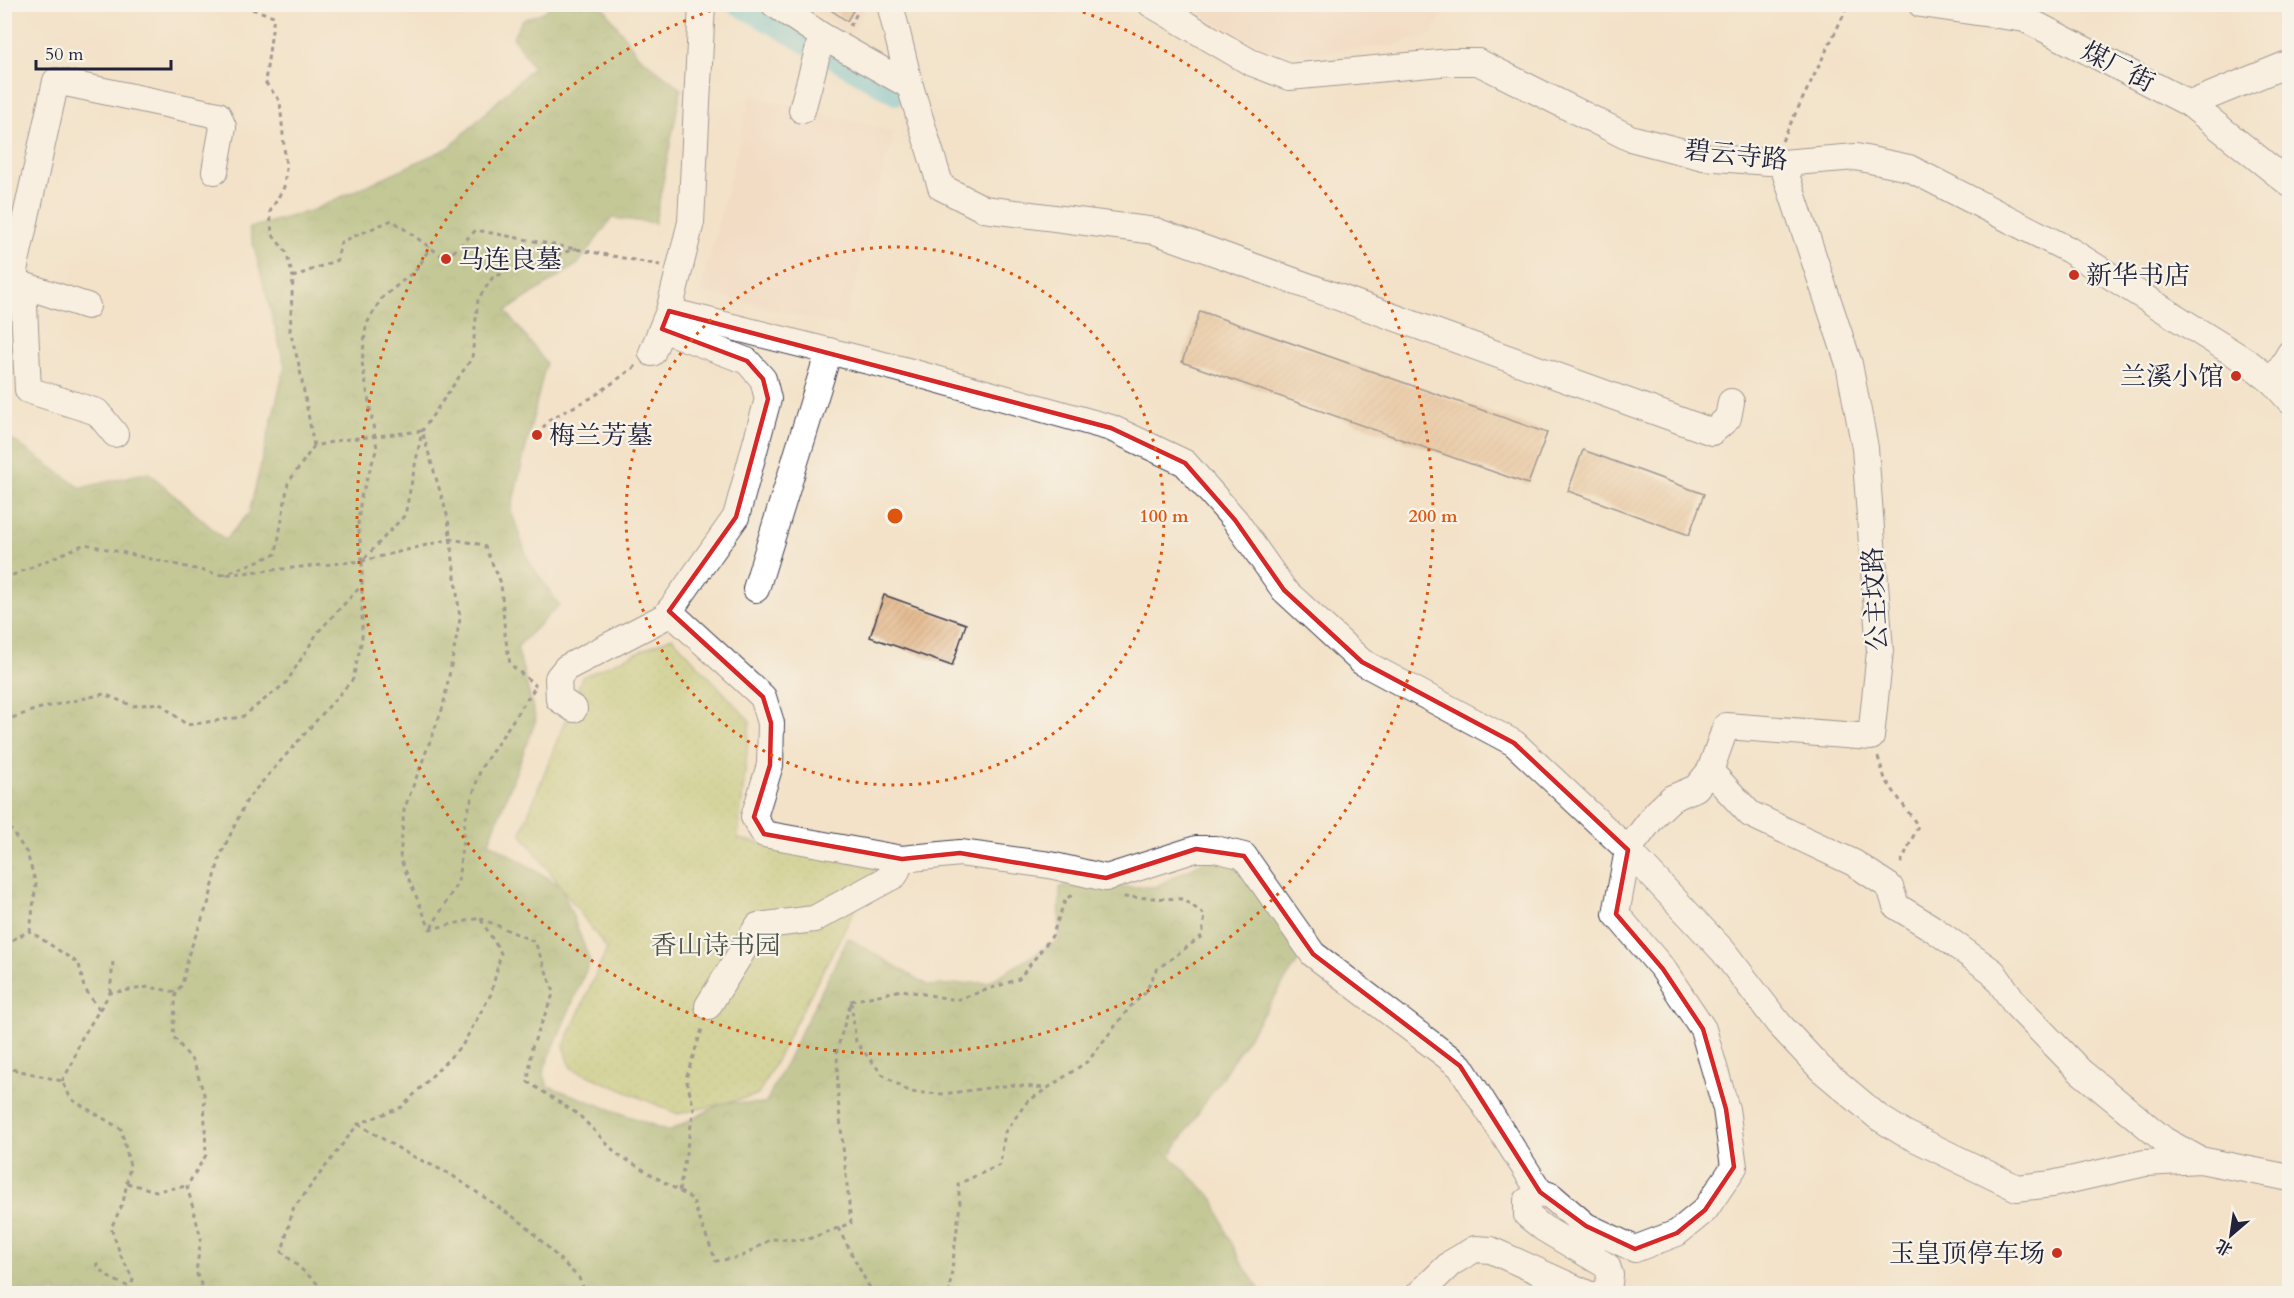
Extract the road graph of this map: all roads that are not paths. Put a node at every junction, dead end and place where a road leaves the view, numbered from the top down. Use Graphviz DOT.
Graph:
graph roads {
  1 [pos="702,4"];
  2 [pos="774,4"];
  3 [pos="890,4"];
  4 [pos="1152,4"];
  5 [pos="1921,4"];
  6 [pos="819,47"];
  7 [pos="2289,63"];
  8 [pos="910,86"];
  9 [pos="2190,104"];
  10 [pos="802,110"];
  11 [pos="1777,163"];
  12 [pos="215,171"];
  13 [pos="2289,184"];
  14 [pos="14,277"];
  15 [pos="87,306"];
  16 [pos="666,320"];
  17 [pos="829,351"];
  18 [pos="652,353"];
  19 [pos="2289,353"];
  20 [pos="2273,382"];
  21 [pos="2289,401"];
  22 [pos="1731,402"];
  23 [pos="115,434"];
  24 [pos="756,589"];
  25 [pos="669,611"];
  26 [pos="574,709"];
  27 [pos="1710,771"];
  28 [pos="1628,850"];
  29 [pos="902,859"];
  30 [pos="708,1006"];
  31 [pos="2200,1160"];
  32 [pos="2289,1178"];
  33 [pos="1540,1192"];
  34 [pos="1419,1293"];
  35 [pos="1588,1293"];
  36 [pos="1599,1293"];
  1 -- 16 [label="street"];
  2 -- 6 [label="street"];
  3 -- 8 [label="street"];
  4 -- 11 [label="street, 碧云寺路"];
  5 -- 9 [label="street, 煤厂街"];
  6 -- 8 [label="street"];
  6 -- 10 [label="street"];
  7 -- 9 [label="street"];
  8 -- 22 [label="street"];
  9 -- 13 [label="street, 煤厂街"];
  11 -- 20 [label="street, 碧云寺路"];
  11 -- 27 [label="street, 公主坟路"];
  12 -- 14 [label="street"];
  14 -- 15 [label="street"];
  14 -- 23 [label="street"];
  16 -- 17 [label="street"];
  16 -- 18 [label="street"];
  16 -- 25 [label="street"];
  17 -- 24 [label="street"];
  17 -- 28 [label="street"];
  19 -- 20 [label="street"];
  20 -- 21 [label="street, 碧云寺路"];
  25 -- 26 [label="street"];
  25 -- 29 [label="street"];
  27 -- 28 [label="street"];
  27 -- 31 [label="street"];
  28 -- 31 [label="street"];
  28 -- 33 [label="street"];
  29 -- 30 [label="street"];
  29 -- 33 [label="street"];
  31 -- 32 [label="street"];
  33 -- 36 [label="street"];
  34 -- 35 [label="street"];
}
